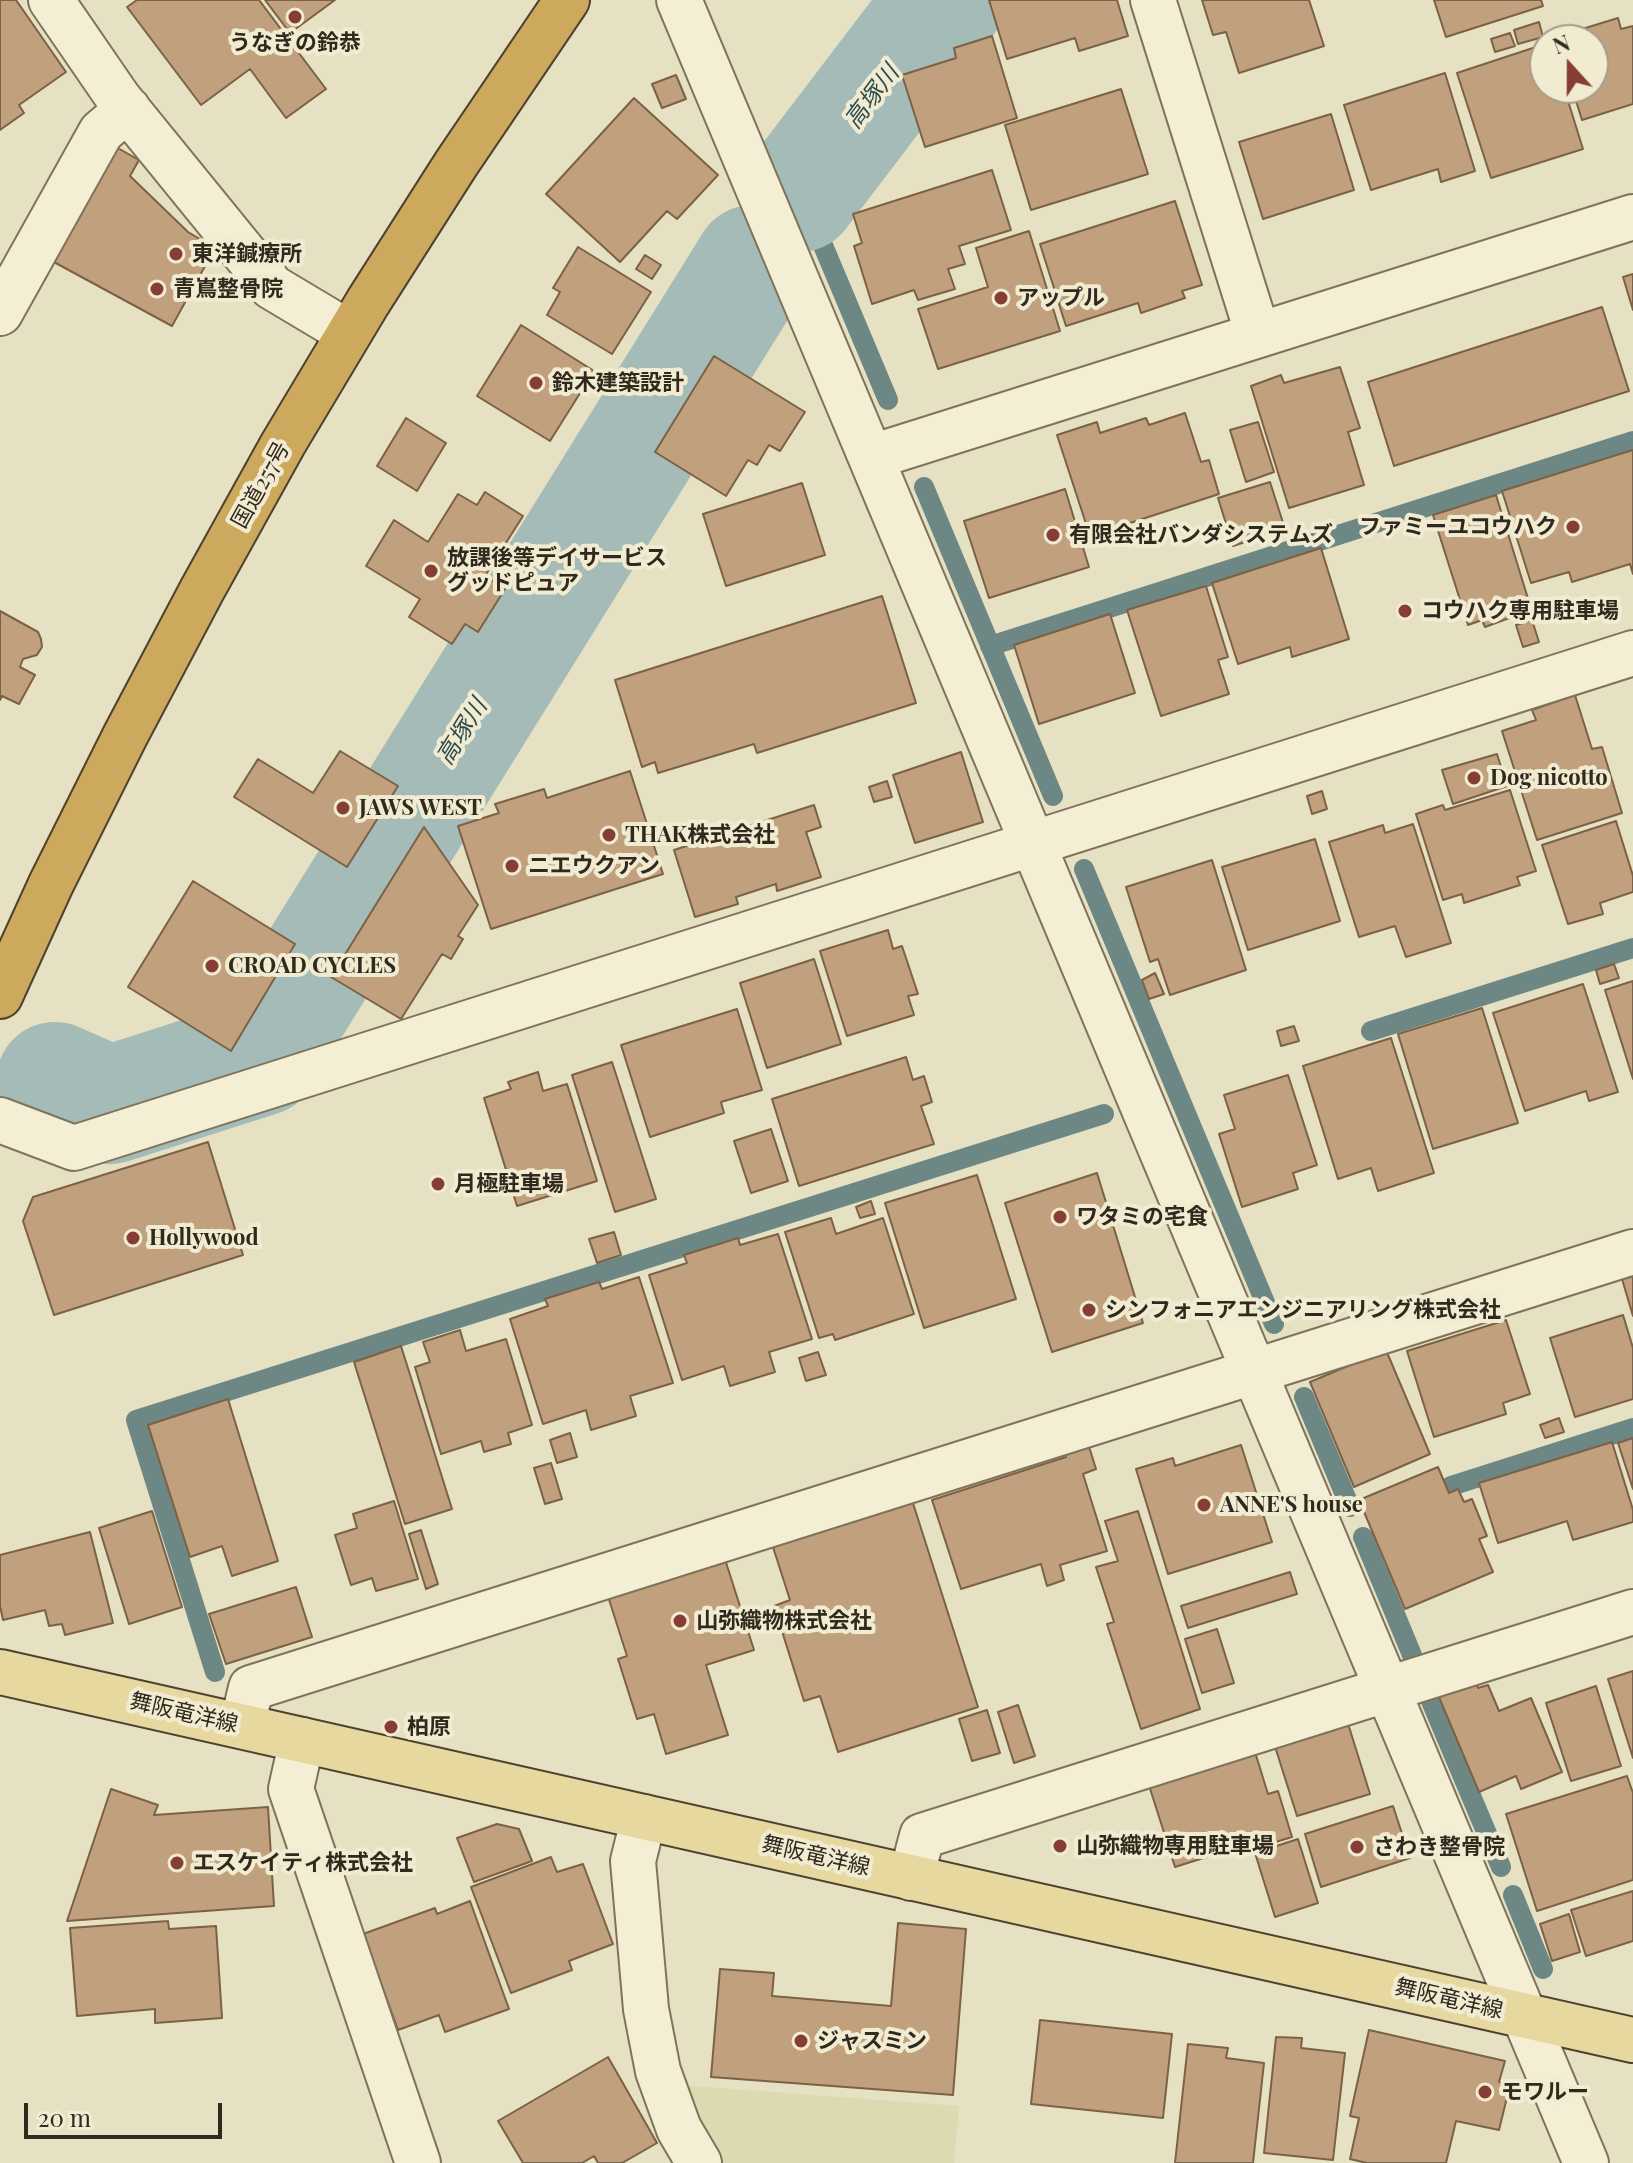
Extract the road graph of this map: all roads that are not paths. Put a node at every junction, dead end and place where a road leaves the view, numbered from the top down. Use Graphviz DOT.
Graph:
graph roads {
  1 [pos="51,0"];
  2 [pos="567,0"];
  3 [pos="679,0"];
  4 [pos="1153,0"];
  5 [pos="128,109"];
  6 [pos="1633,217"];
  7 [pos="0,313"];
  8 [pos="349,333"];
  9 [pos="1258,335"];
  10 [pos="872,457"];
  11 [pos="1633,653"];
  12 [pos="1033,844"];
  13 [pos="0,996"];
  14 [pos="0,1120"];
  15 [pos="1633,1252"];
  16 [pos="1255,1372"];
  17 [pos="1633,1612"];
  18 [pos="0,1672"];
  19 [pos="1387,1689"];
  20 [pos="242,1726"];
  21 [pos="302,1740"];
  22 [pos="644,1817"];
  23 [pos="911,1878"];
  24 [pos="1524,2016"];
  25 [pos="1631,2033"];
  26 [pos="418,2163"];
  27 [pos="699,2163"];
  28 [pos="1586,2163"];
  1 -- 5 [label="street"];
  2 -- 8 [label="highway, 国道257号"];
  3 -- 10 [label="street"];
  4 -- 9 [label="street"];
  5 -- 7 [label="street"];
  5 -- 8 [label="street"];
  6 -- 9 [label="street"];
  8 -- 13 [label="highway, 国道257号"];
  9 -- 10 [label="street"];
  10 -- 12 [label="street"];
  11 -- 12 [label="street"];
  12 -- 14 [label="street"];
  12 -- 16 [label="street"];
  15 -- 16 [label="street"];
  16 -- 19 [label="street"];
  16 -- 20 [label="street"];
  17 -- 19 [label="street"];
  18 -- 20 [label="main road, 舞阪竜洋線"];
  19 -- 23 [label="street"];
  19 -- 24 [label="street"];
  20 -- 21 [label="main road, 舞阪竜洋線"];
  21 -- 22 [label="main road, 舞阪竜洋線"];
  21 -- 26 [label="street"];
  22 -- 23 [label="main road, 舞阪竜洋線"];
  22 -- 27 [label="street"];
  23 -- 24 [label="main road, 舞阪竜洋線"];
  24 -- 25 [label="main road, 舞阪竜洋線"];
  24 -- 28 [label="street"];
}
